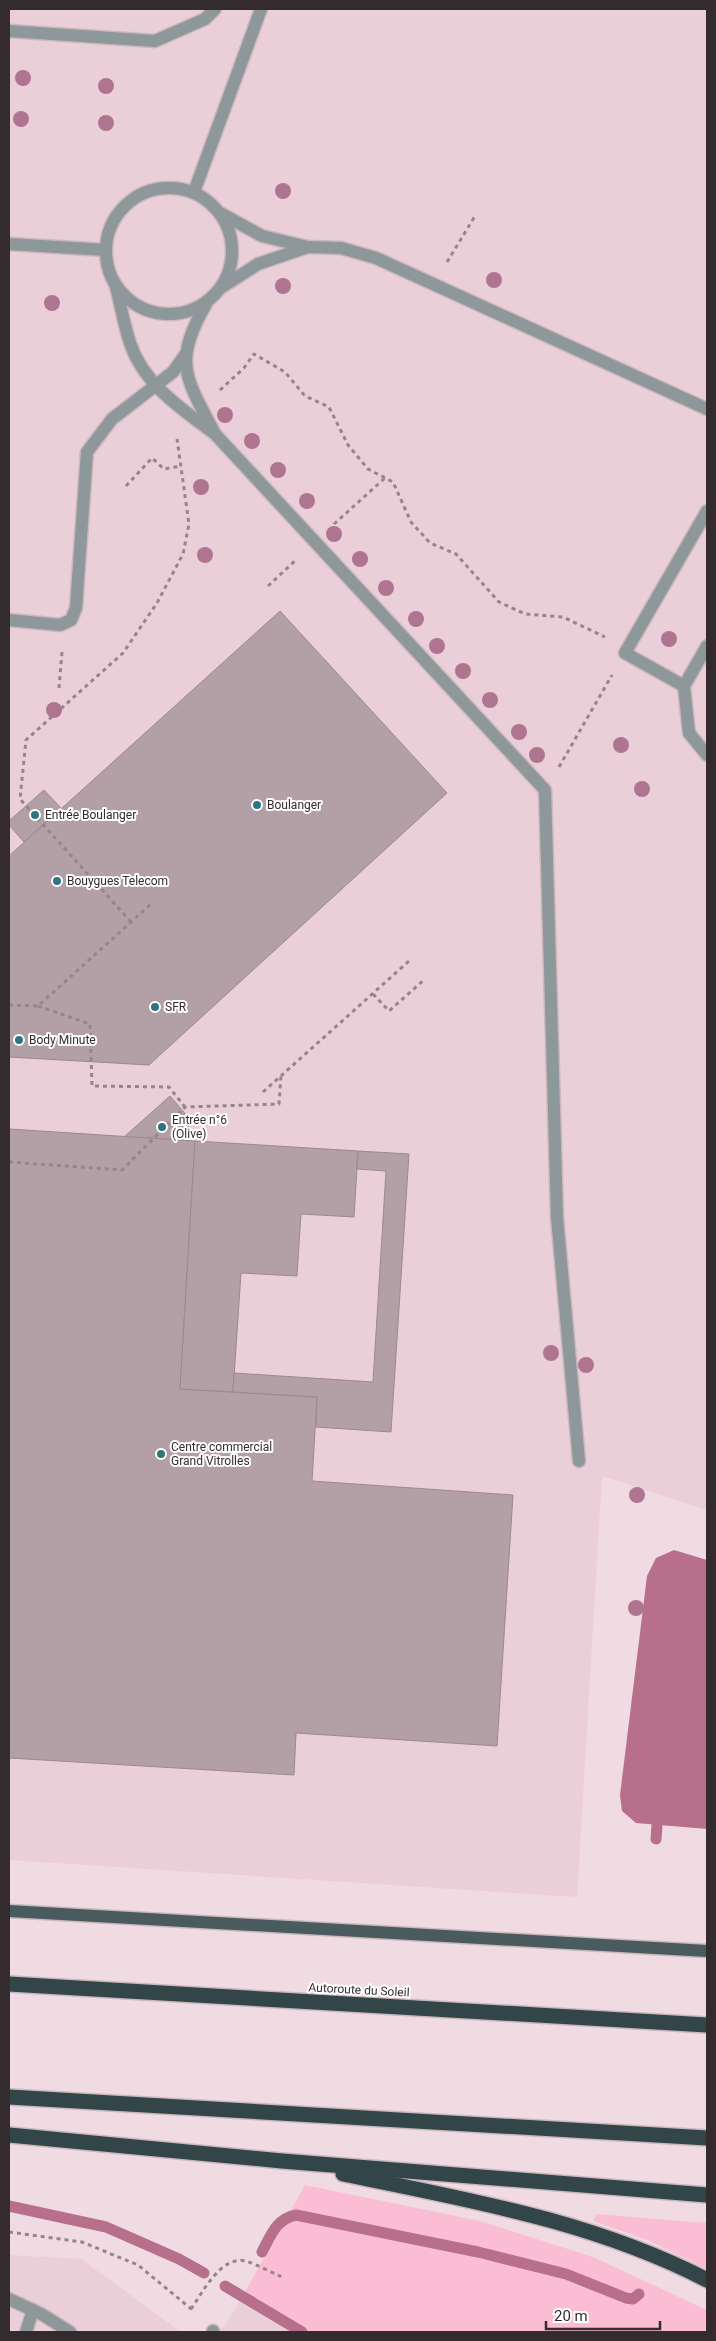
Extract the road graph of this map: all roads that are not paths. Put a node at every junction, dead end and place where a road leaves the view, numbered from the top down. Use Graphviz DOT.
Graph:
graph roads {
  1 [pos="215,9"];
  2 [pos="261,9"];
  3 [pos="9,31"];
  4 [pos="194,192"];
  5 [pos="222,214"];
  6 [pos="9,244"];
  7 [pos="308,248"];
  8 [pos="106,250"];
  9 [pos="116,287"];
  10 [pos="221,288"];
  11 [pos="206,304"];
  12 [pos="186,355"];
  13 [pos="156,386"];
  14 [pos="707,409"];
  15 [pos="198,413"];
  16 [pos="707,511"];
  17 [pos="9,620"];
  18 [pos="707,646"];
  19 [pos="684,686"];
  20 [pos="707,755"];
  21 [pos="579,1461"];
  22 [pos="9,1911"];
  23 [pos="707,1951"];
  24 [pos="9,1984"];
  25 [pos="707,2025"];
  26 [pos="9,2097"];
  27 [pos="9,2135"];
  28 [pos="707,2138"];
  29 [pos="282,2161"];
  30 [pos="707,2195"];
  31 [pos="707,2280"];
  32 [pos="9,2300"];
  33 [pos="33,2310"];
  34 [pos="26,2332"];
  35 [pos="70,2332"];
  1 -- 3 [label="street"];
  2 -- 4 [label="street"];
  4 -- 5 [label="street"];
  4 -- 8 [label="street"];
  5 -- 7 [label="street"];
  5 -- 10 [label="street"];
  6 -- 8 [label="street"];
  7 -- 10 [label="street"];
  7 -- 14 [label="street"];
  8 -- 9 [label="street"];
  9 -- 11 [label="street"];
  9 -- 13 [label="street"];
  10 -- 11 [label="street"];
  11 -- 12 [label="street"];
  12 -- 13 [label="street"];
  12 -- 15 [label="street"];
  13 -- 15 [label="street"];
  13 -- 17 [label="street"];
  15 -- 21 [label="street"];
  16 -- 19 [label="street"];
  18 -- 19 [label="street"];
  19 -- 20 [label="street"];
  22 -- 23 [label="main road"];
  24 -- 25 [label="highway, Autoroute du Soleil"];
  26 -- 28 [label="highway"];
  27 -- 29 [label="highway"];
  29 -- 30 [label="highway"];
  29 -- 31 [label="highway"];
  32 -- 33 [label="street"];
  33 -- 34 [label="street"];
  33 -- 35 [label="street"];
}
